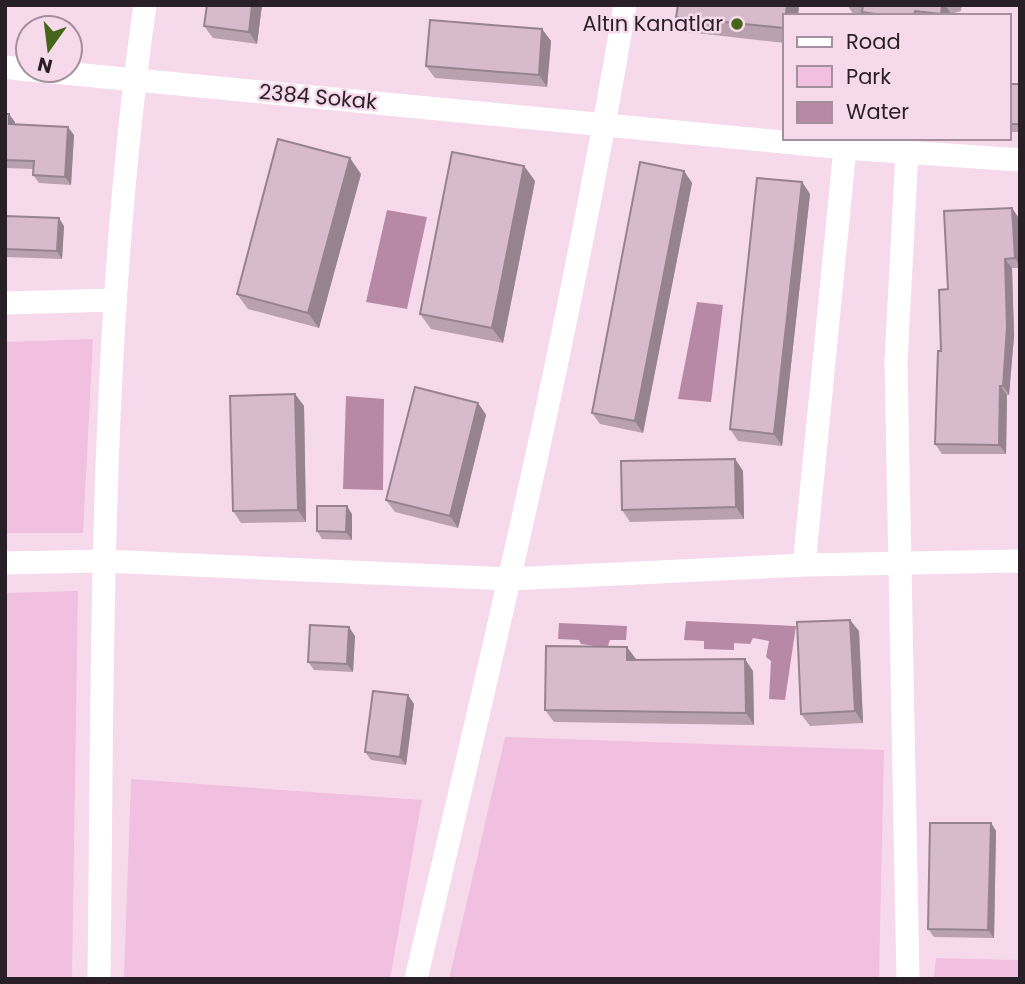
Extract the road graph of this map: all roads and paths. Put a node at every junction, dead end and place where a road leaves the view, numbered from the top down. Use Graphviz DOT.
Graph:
graph roads {
  1 [pos="145,5"];
  2 [pos="625,5"];
  3 [pos="84,75"];
  4 [pos="134,80"];
  5 [pos="605,124"];
  6 [pos="845,148"];
  7 [pos="907,152"];
  8 [pos="1020,160"];
  9 [pos="114,300"];
  10 [pos="5,303"];
  11 [pos="104,561"];
  12 [pos="1020,561"];
  13 [pos="5,563"];
  14 [pos="898,563"];
  15 [pos="804,565"];
  16 [pos="510,579"];
  17 [pos="99,979"];
  18 [pos="416,979"];
  19 [pos="908,979"];
  1 -- 4 [label="street"];
  2 -- 5 [label="street"];
  3 -- 4 [label="street, 2384 Sokak"];
  4 -- 5 [label="street, 2384 Sokak"];
  4 -- 9 [label="street"];
  5 -- 6 [label="street, 2384 Sokak"];
  5 -- 16 [label="street"];
  6 -- 7 [label="street, 2384 Sokak"];
  6 -- 15 [label="street"];
  7 -- 8 [label="street, 2384 Sokak"];
  7 -- 14 [label="street"];
  9 -- 10 [label="street"];
  9 -- 11 [label="street"];
  11 -- 13 [label="street"];
  11 -- 16 [label="street"];
  11 -- 17 [label="street"];
  12 -- 14 [label="street"];
  14 -- 15 [label="street"];
  14 -- 19 [label="street"];
  15 -- 16 [label="street"];
  16 -- 18 [label="street"];
}
